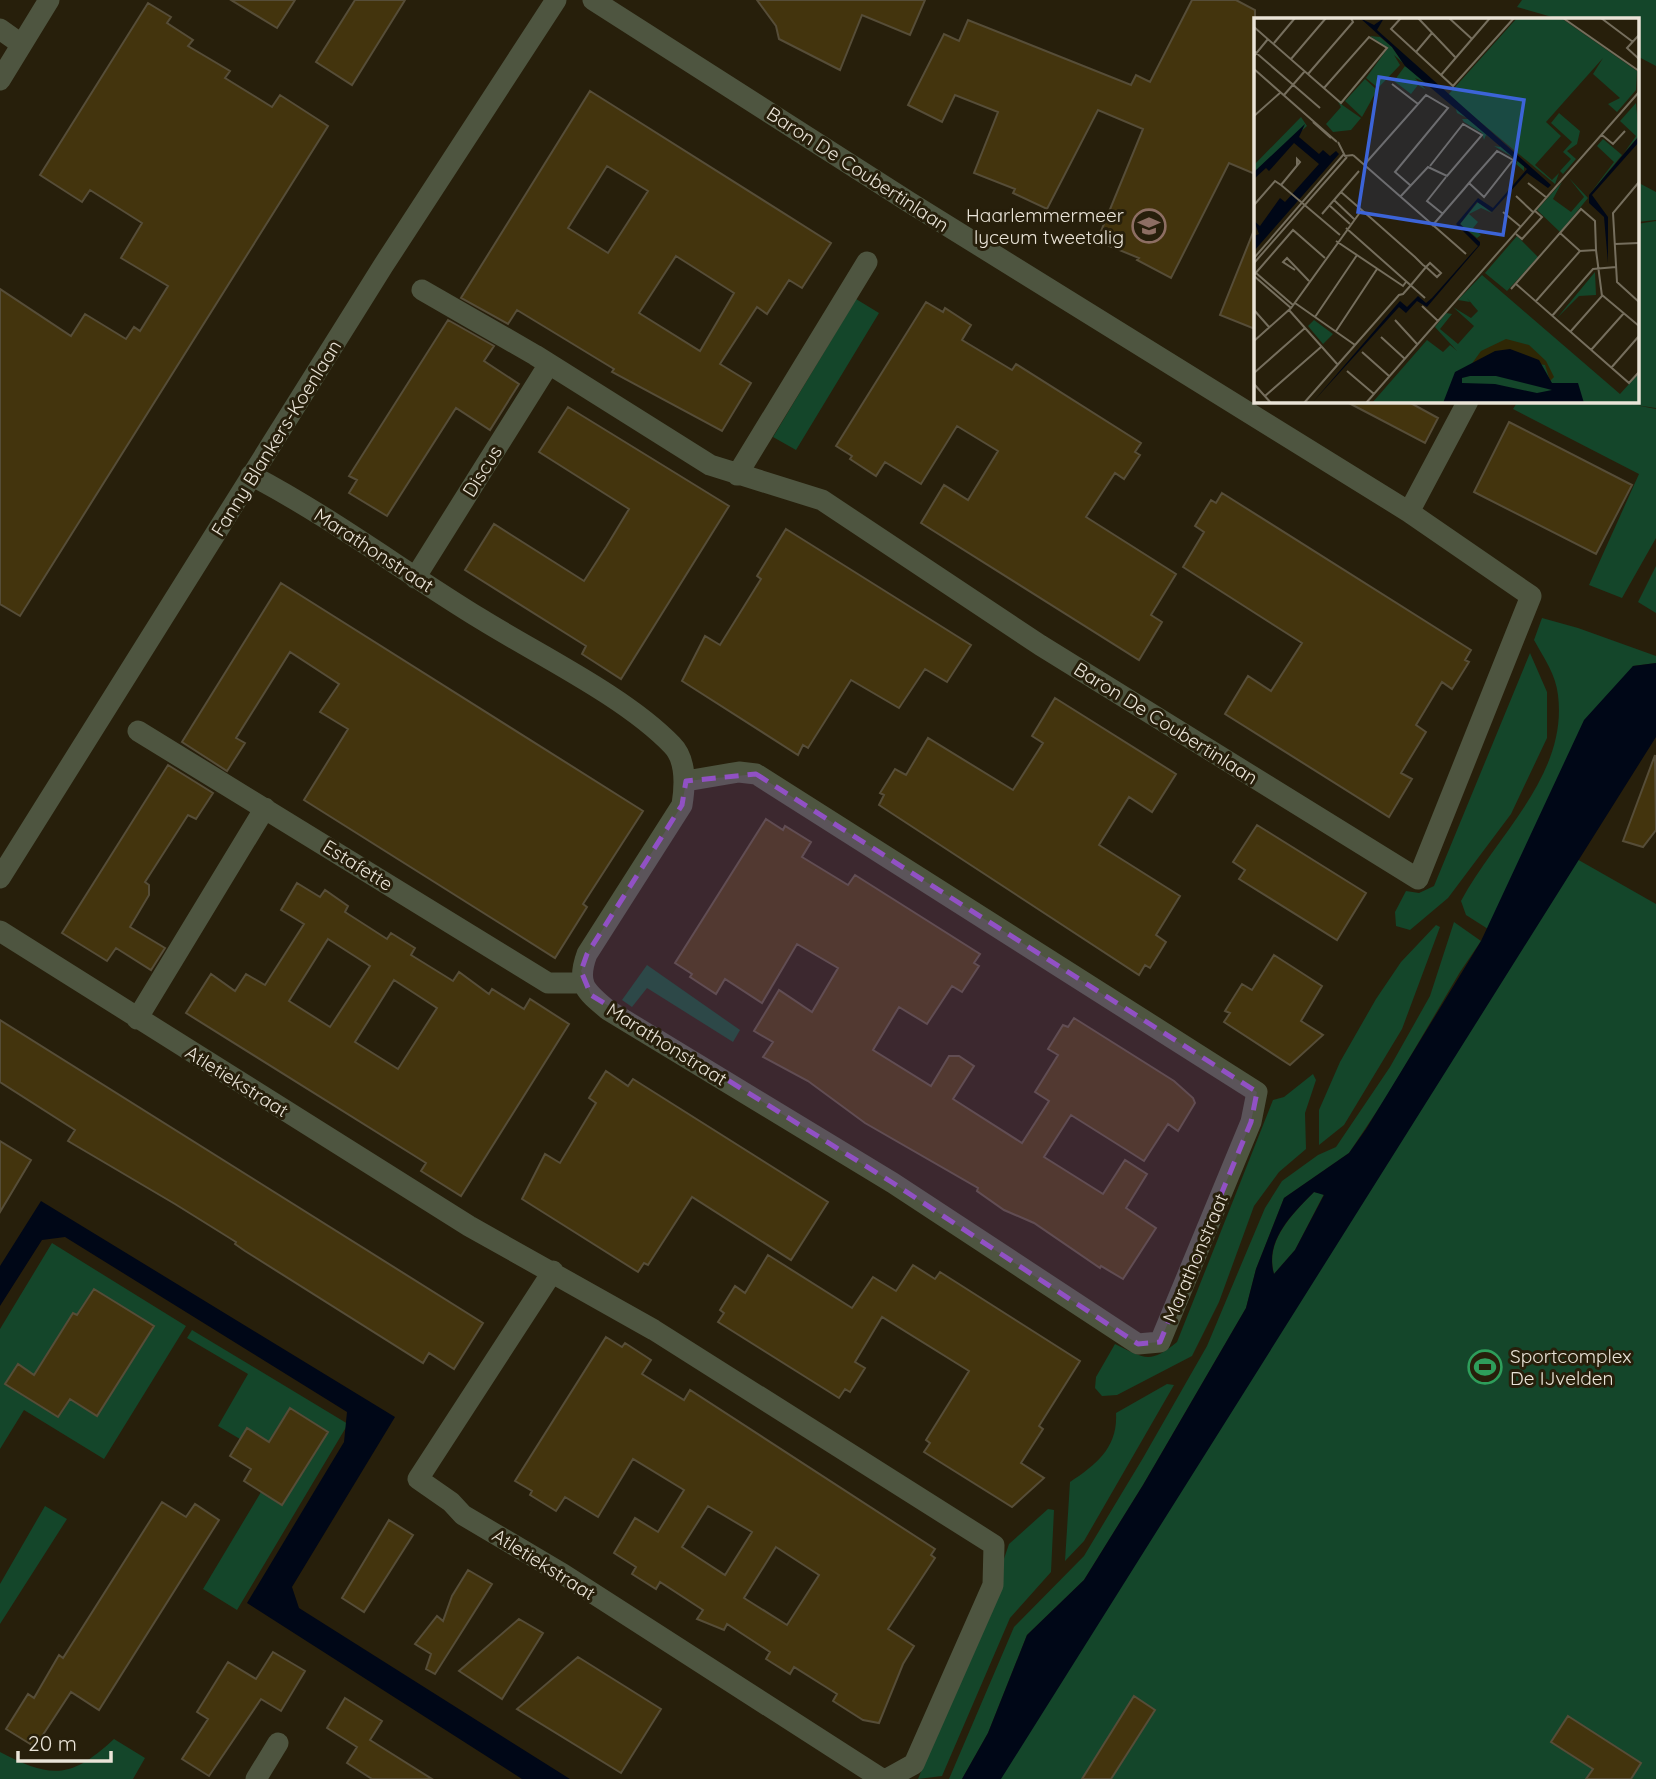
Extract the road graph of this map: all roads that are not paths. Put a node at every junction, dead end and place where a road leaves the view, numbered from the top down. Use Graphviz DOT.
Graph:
graph roads {
  1 [pos="49,0"];
  2 [pos="556,0"];
  3 [pos="593,0"];
  4 [pos="0,29"];
  5 [pos="21,44"];
  6 [pos="0,80"];
  7 [pos="867,262"];
  8 [pos="422,290"];
  9 [pos="549,364"];
  10 [pos="1467,402"];
  11 [pos="251,475"];
  12 [pos="737,475"];
  13 [pos="1409,512"];
  14 [pos="415,578"];
  15 [pos="138,731"];
  16 [pos="687,780"];
  17 [pos="265,808"];
  18 [pos="0,878"];
  19 [pos="0,932"];
  20 [pos="583,984"];
  21 [pos="137,1018"];
  22 [pos="553,1271"];
  23 [pos="278,1743"];
  24 [pos="256,1779"];
  25 [pos="881,1779"];
  26 [pos="887,1779"];
  1 -- 5 [label="street"];
  2 -- 11 [label="street, Fanny Blankers-Koenlaan"];
  3 -- 13 [label="street, Baron De Coubertinlaan"];
  4 -- 5 [label="street"];
  5 -- 6 [label="street"];
  7 -- 12 [label="street"];
  8 -- 9 [label="street"];
  9 -- 12 [label="street"];
  9 -- 14 [label="street, Discus"];
  10 -- 13 [label="street"];
  11 -- 14 [label="street, Marathonstraat"];
  11 -- 18 [label="street, Fanny Blankers-Koenlaan"];
  12 -- 13 [label="street, Baron De Coubertinlaan"];
  14 -- 16 [label="street, Marathonstraat"];
  15 -- 17 [label="street, Estafette"];
  16 -- 20 [label="street"];
  16 -- 20 [label="street, Marathonstraat"];
  17 -- 20 [label="street, Estafette"];
  17 -- 21 [label="street"];
  19 -- 21 [label="street, Atletiekstraat"];
  21 -- 22 [label="street, Atletiekstraat"];
  22 -- 25 [label="street, Atletiekstraat"];
  22 -- 26 [label="street, Atletiekstraat"];
  23 -- 24 [label="street"];
}
